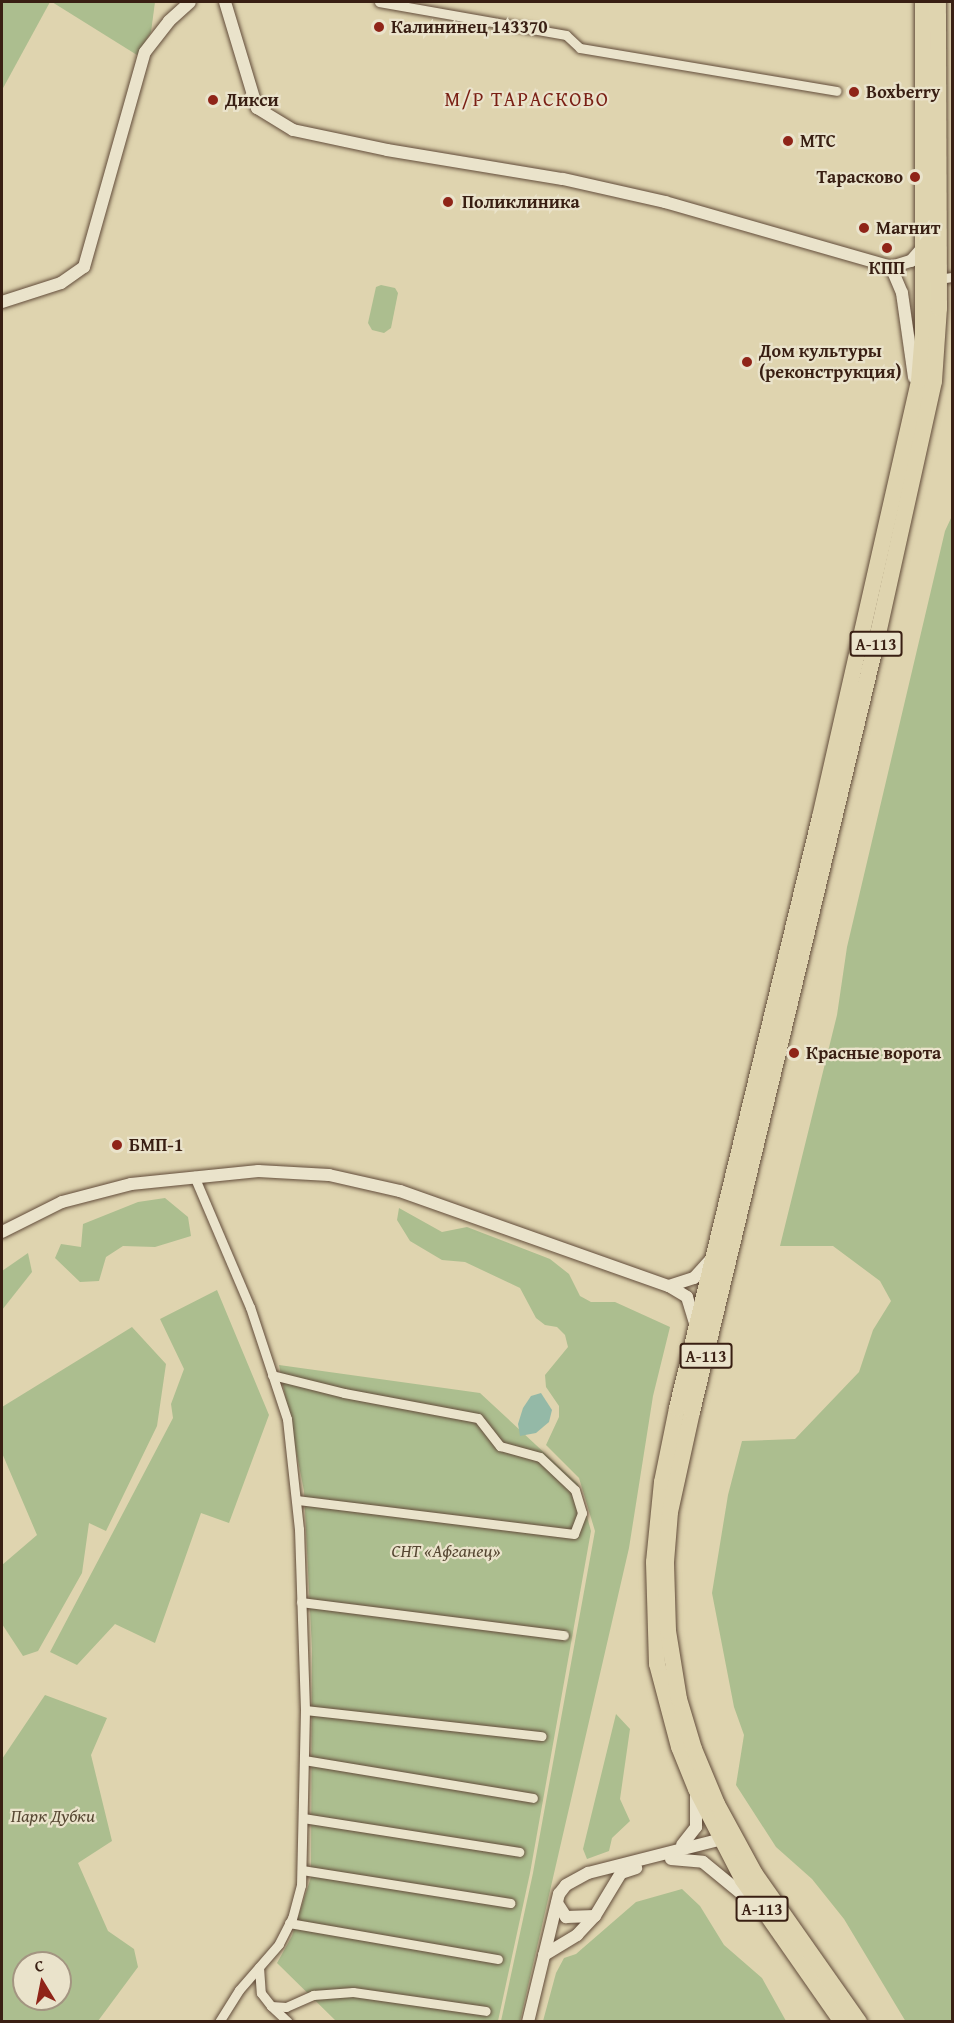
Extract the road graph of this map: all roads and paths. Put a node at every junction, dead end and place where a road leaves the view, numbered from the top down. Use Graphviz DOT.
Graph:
graph roads {
  1 [pos="190,2"];
  2 [pos="225,2"];
  3 [pos="379,2"];
  4 [pos="923,2"];
  5 [pos="938,2"];
  6 [pos="836,91"];
  7 [pos="923,247"];
  8 [pos="891,267"];
  9 [pos="946,278"];
  10 [pos="2,302"];
  11 [pos="915,398"];
  12 [pos="194,1176"];
  13 [pos="3,1229"];
  14 [pos="715,1254"];
  15 [pos="669,1286"];
  16 [pos="696,1329"];
  17 [pos="272,1375"];
  18 [pos="296,1500"];
  19 [pos="301,1602"];
  20 [pos="564,1635"];
  21 [pos="305,1710"];
  22 [pos="542,1736"];
  23 [pos="304,1760"];
  24 [pos="696,1789"];
  25 [pos="533,1798"];
  26 [pos="303,1818"];
  27 [pos="725,1840"];
  28 [pos="519,1852"];
  29 [pos="670,1855"];
  30 [pos="302,1870"];
  31 [pos="510,1903"];
  32 [pos="557,1903"];
  33 [pos="594,1916"];
  34 [pos="767,1916"];
  35 [pos="290,1923"];
  36 [pos="544,1955"];
  37 [pos="498,1959"];
  38 [pos="259,1967"];
  39 [pos="271,2006"];
  40 [pos="486,2011"];
  41 [pos="219,2022"];
  42 [pos="288,2022"];
  43 [pos="528,2022"];
  44 [pos="842,2022"];
  45 [pos="859,2022"];
  1 -- 10 [label="street"];
  2 -- 8 [label="street"];
  3 -- 6 [label="street"];
  4 -- 7 [label="highway, А-113"];
  5 -- 9 [label="highway, А-113"];
  7 -- 8 [label="street"];
  7 -- 11 [label="highway, А-113"];
  8 -- 11 [label="street"];
  9 -- 27 [label="highway, А-113"];
  11 -- 14 [label="highway, А-113"];
  12 -- 13 [label="street"];
  12 -- 15 [label="street"];
  12 -- 17 [label="street"];
  14 -- 15 [label="street"];
  14 -- 16 [label="highway, А-113"];
  15 -- 16 [label="street"];
  16 -- 24 [label="highway, А-113"];
  17 -- 18 [label="street"];
  17 -- 18 [label="street"];
  18 -- 19 [label="street"];
  19 -- 20 [label="street"];
  19 -- 21 [label="street"];
  21 -- 22 [label="street"];
  21 -- 23 [label="street"];
  23 -- 25 [label="street"];
  23 -- 26 [label="street"];
  24 -- 27 [label="highway, А-113"];
  24 -- 29 [label="street"];
  26 -- 28 [label="street"];
  26 -- 30 [label="street"];
  27 -- 29 [label="street"];
  27 -- 34 [label="highway, А-113"];
  27 -- 45 [label="highway, А-113"];
  29 -- 32 [label="street"];
  29 -- 33 [label="street"];
  29 -- 34 [label="street"];
  30 -- 31 [label="street"];
  30 -- 35 [label="street"];
  32 -- 33 [label="street"];
  32 -- 36 [label="street"];
  33 -- 36 [label="street"];
  34 -- 44 [label="highway, А-113"];
  35 -- 37 [label="street"];
  35 -- 38 [label="street"];
  36 -- 43 [label="street"];
  38 -- 39 [label="street"];
  38 -- 41 [label="street"];
  39 -- 40 [label="street"];
  39 -- 42 [label="street"];
}
